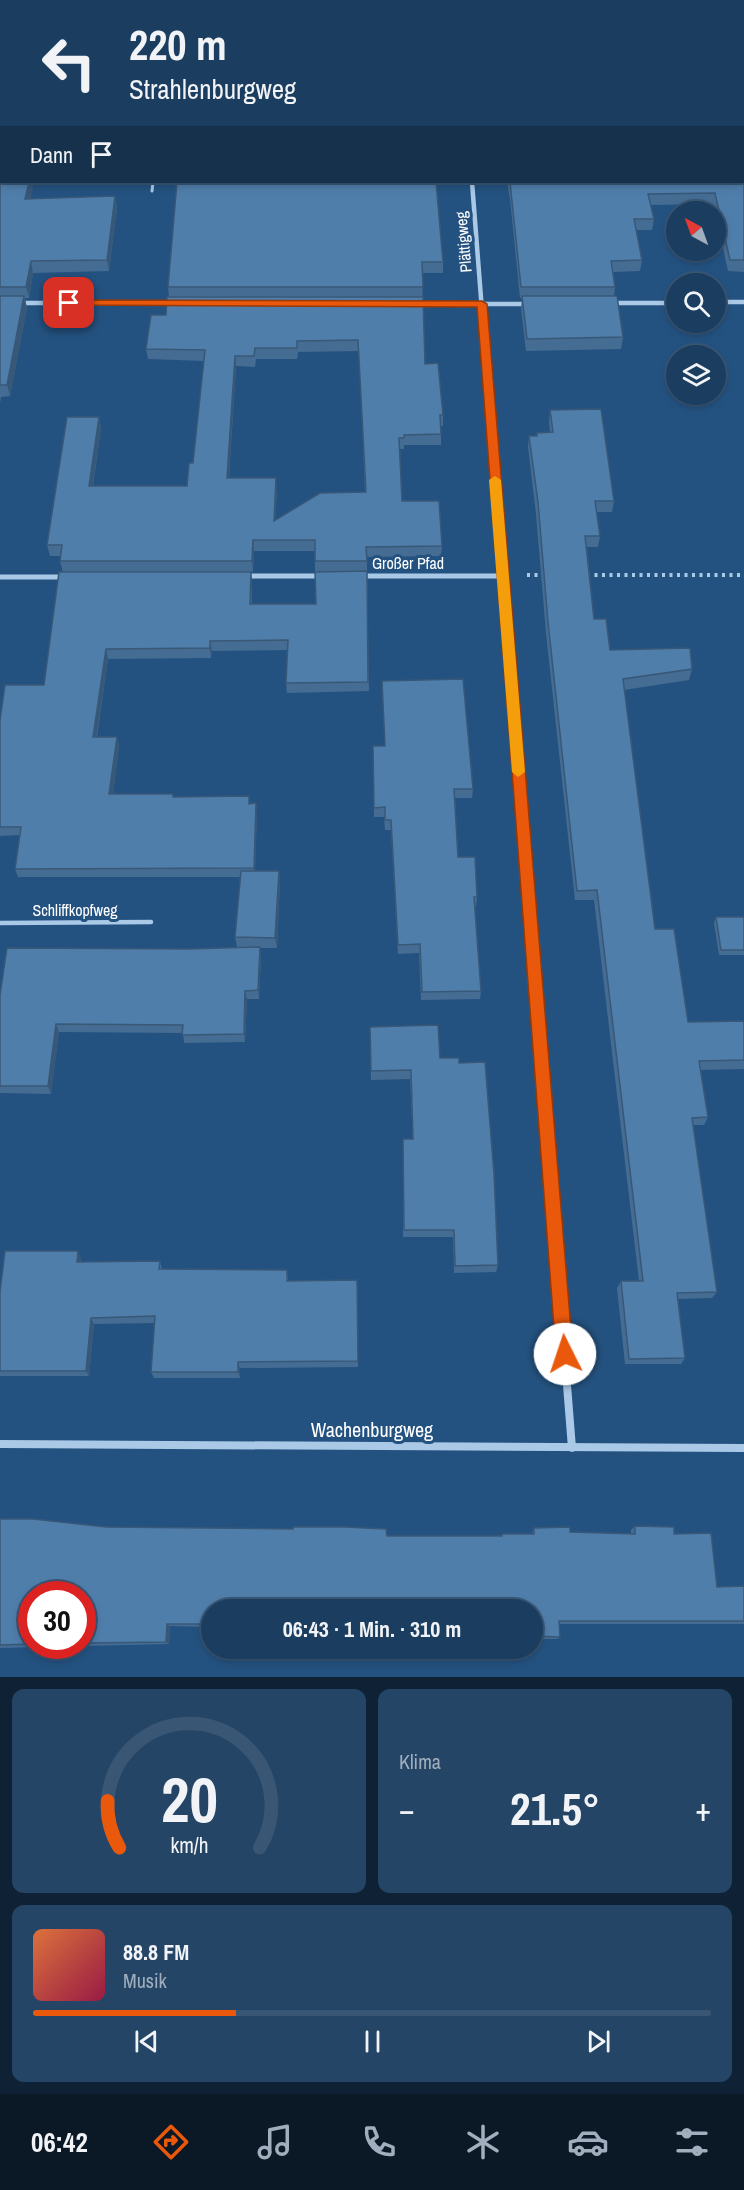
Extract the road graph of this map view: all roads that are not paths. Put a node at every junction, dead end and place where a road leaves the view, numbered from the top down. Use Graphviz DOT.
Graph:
graph roads {
  1 [pos="153,183"];
  2 [pos="472,183"];
  3 [pos="152,191"];
  4 [pos="726,302"];
  5 [pos="744,302"];
  6 [pos="12,303"];
  7 [pos="176,303"];
  8 [pos="608,303"];
  9 [pos="666,303"];
  10 [pos="411,304"];
  11 [pos="482,304"];
  12 [pos="539,304"];
  13 [pos="72,576"];
  14 [pos="239,576"];
  15 [pos="335,576"];
  16 [pos="359,576"];
  17 [pos="502,576"];
  18 [pos="0,577"];
  19 [pos="151,922"];
  20 [pos="0,923"];
  21 [pos="0,1444"];
  22 [pos="572,1448"];
  23 [pos="744,1448"];
  1 -- 3 [label="lane"];
  2 -- 11 [label="street, Plättigweg"];
  4 -- 5 [label="street"];
  6 -- 7 [label="street"];
  8 -- 9 [label="street"];
  10 -- 11 [label="street"];
  11 -- 12 [label="street"];
  11 -- 17 [label="street, Plättigweg"];
  13 -- 18 [label="street"];
  14 -- 15 [label="street"];
  16 -- 17 [label="street, Großer Pfad"];
  17 -- 22 [label="street, Plättigweg"];
  19 -- 20 [label="lane, Schliffkopfweg"];
  21 -- 22 [label="street, Wachenburgweg"];
  22 -- 23 [label="street, Wachenburgweg"];
}
